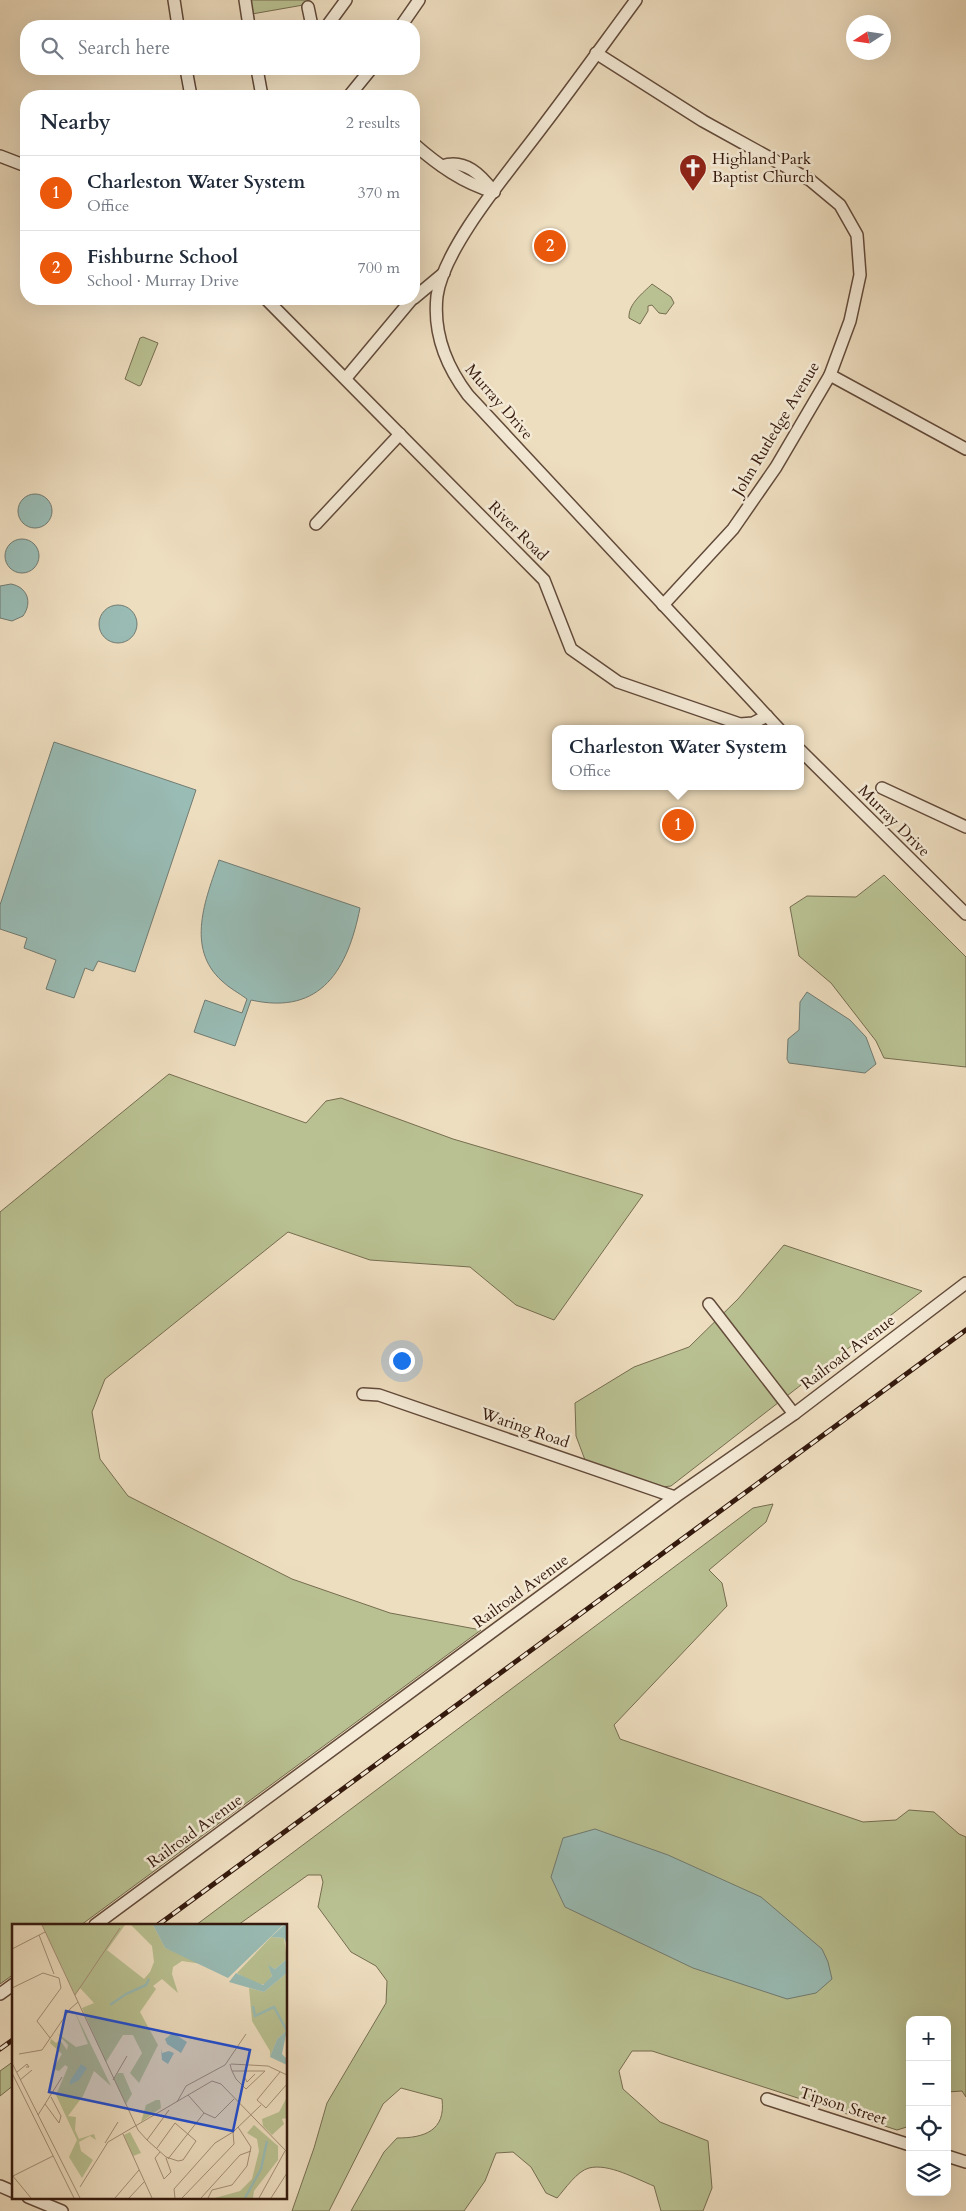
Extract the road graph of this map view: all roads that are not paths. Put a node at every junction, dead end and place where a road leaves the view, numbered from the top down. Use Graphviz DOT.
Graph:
graph roads {
  1 [pos="174,0"];
  2 [pos="245,0"];
  3 [pos="346,0"];
  4 [pos="420,0"];
  5 [pos="636,0"];
  6 [pos="308,7"];
  7 [pos="177,20"];
  8 [pos="248,20"];
  9 [pos="311,20"];
  10 [pos="331,20"];
  11 [pos="405,20"];
  12 [pos="596,53"];
  13 [pos="187,75"];
  14 [pos="258,75"];
  15 [pos="367,75"];
  16 [pos="358,87"];
  17 [pos="190,90"];
  18 [pos="261,90"];
  19 [pos="355,90"];
  20 [pos="361,90"];
  21 [pos="420,149"];
  22 [pos="0,156"];
  23 [pos="20,164"];
  24 [pos="494,192"];
  25 [pos="444,273"];
  26 [pos="420,292"];
  27 [pos="272,305"];
  28 [pos="407,305"];
  29 [pos="830,375"];
  30 [pos="346,378"];
  31 [pos="400,434"];
  32 [pos="966,449"];
  33 [pos="316,524"];
  34 [pos="663,605"];
  35 [pos="767,716"];
  36 [pos="775,725"];
  37 [pos="804,754"];
  38 [pos="882,788"];
  39 [pos="966,827"];
  40 [pos="966,914"];
  41 [pos="966,1283"];
  42 [pos="709,1304"];
  43 [pos="363,1394"];
  44 [pos="794,1414"];
  45 [pos="675,1497"];
  46 [pos="96,1924"];
  47 [pos="12,1985"];
  48 [pos="0,1994"];
  49 [pos="767,2099"];
  50 [pos="906,2144"];
  51 [pos="951,2157"];
  52 [pos="966,2162"];
  53 [pos="0,2186"];
  54 [pos="12,2191"];
  55 [pos="30,2198"];
  56 [pos="62,2211"];
  1 -- 7 [label="street"];
  2 -- 8 [label="street"];
  3 -- 10 [label="street"];
  4 -- 11 [label="street"];
  5 -- 12 [label="street, Murray Drive"];
  6 -- 9 [label="street"];
  12 -- 24 [label="street, Murray Drive"];
  12 -- 29 [label="street, John Rutledge Avenue"];
  13 -- 17 [label="street"];
  14 -- 18 [label="street"];
  15 -- 16 [label="street"];
  16 -- 19 [label="street"];
  16 -- 20 [label="street"];
  21 -- 24 [label="street"];
  22 -- 23 [label="street"];
  24 -- 25 [label="street, Murray Drive"];
  25 -- 26 [label="street"];
  25 -- 34 [label="street, Murray Drive"];
  27 -- 30 [label="street, River Road"];
  28 -- 30 [label="street"];
  29 -- 32 [label="street"];
  29 -- 34 [label="street, John Rutledge Avenue"];
  30 -- 31 [label="street, River Road"];
  31 -- 33 [label="street"];
  31 -- 35 [label="street, River Road"];
  34 -- 35 [label="street, Murray Drive"];
  35 -- 36 [label="street, Murray Drive"];
  37 -- 40 [label="street, Murray Drive"];
  38 -- 39 [label="street"];
  41 -- 44 [label="street, Railroad Avenue"];
  42 -- 44 [label="street"];
  43 -- 45 [label="street, Waring Road"];
  44 -- 45 [label="street, Railroad Avenue"];
  45 -- 46 [label="street, Railroad Avenue"];
  47 -- 48 [label="street"];
  49 -- 50 [label="street, Tipson Street"];
  51 -- 52 [label="street"];
  53 -- 54 [label="street"];
  55 -- 56 [label="street"];
}
